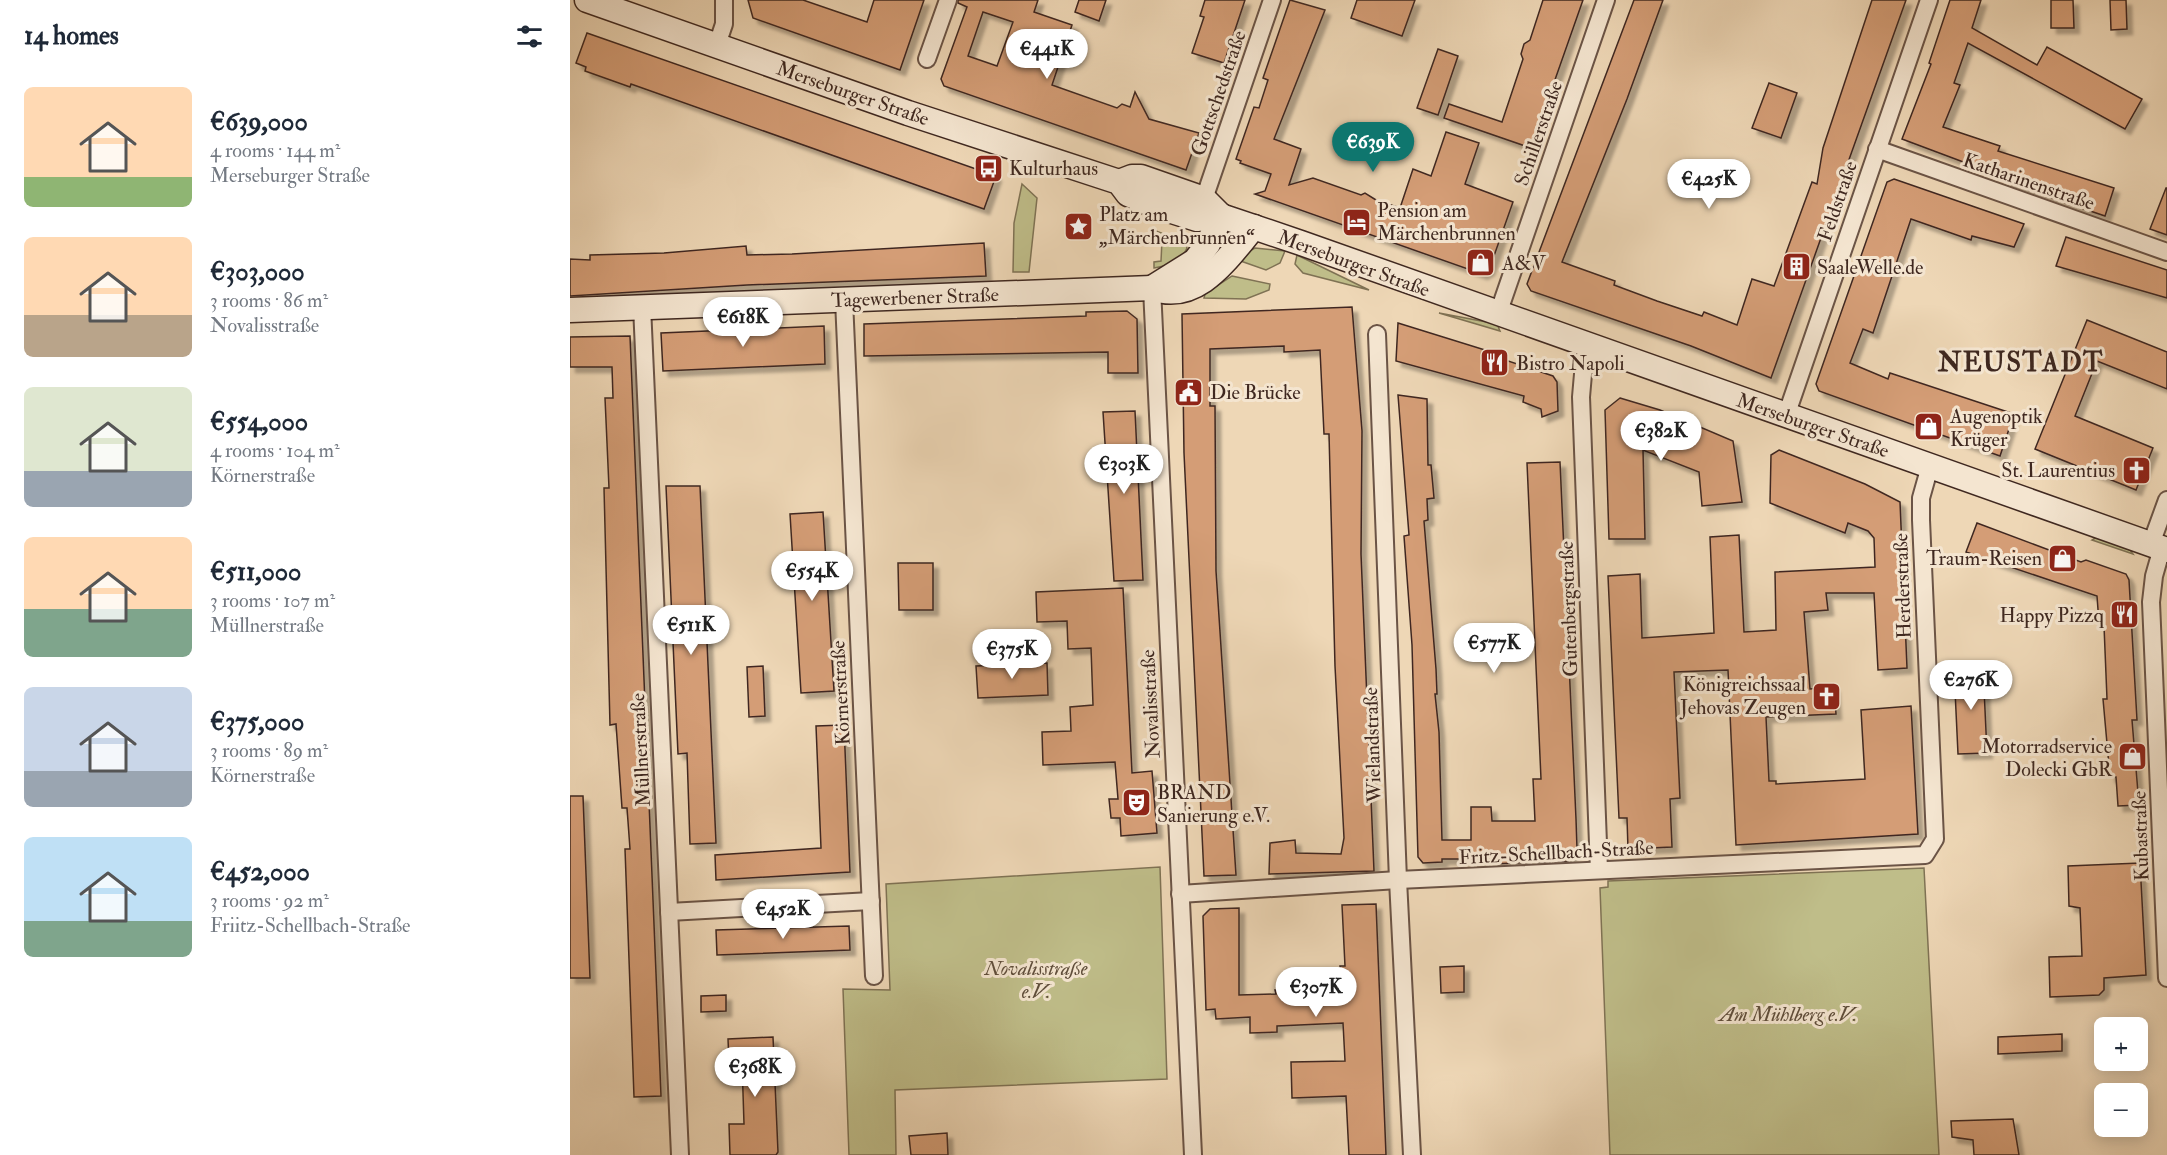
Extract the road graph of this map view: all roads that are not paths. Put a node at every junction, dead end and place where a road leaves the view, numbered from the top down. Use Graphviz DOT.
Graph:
graph roads {
  1 [pos="587,0"];
  2 [pos="724,0"];
  3 [pos="948,0"];
  4 [pos="1272,0"];
  5 [pos="1606,0"];
  6 [pos="1929,0"];
  7 [pos="717,45"];
  8 [pos="927,59"];
  9 [pos="1877,149"];
  10 [pos="1212,208"];
  11 [pos="1254,227"];
  12 [pos="2167,252"];
  13 [pos="1152,288"];
  14 [pos="844,300"];
  15 [pos="642,306"];
  16 [pos="570,310"];
  17 [pos="1498,314"];
  18 [pos="1377,334"];
  19 [pos="1592,348"];
  20 [pos="1786,416"];
  21 [pos="1930,466"];
  22 [pos="2167,500"];
  23 [pos="2160,548"];
  24 [pos="1931,848"];
  25 [pos="1599,870"];
  26 [pos="1398,880"];
  27 [pos="1180,894"];
  28 [pos="871,901"];
  29 [pos="669,912"];
  30 [pos="874,976"];
  31 [pos="2167,978"];
  32 [pos="680,1155"];
  33 [pos="1194,1155"];
  34 [pos="1412,1155"];
  1 -- 7 [label="main road, Merseburger Straße"];
  2 -- 7 [label="street"];
  3 -- 8 [label="street"];
  4 -- 10 [label="street, Gottschedstraße"];
  5 -- 17 [label="street, Schillerstraße"];
  6 -- 9 [label="street, Feldstraße"];
  7 -- 10 [label="main road, Merseburger Straße"];
  9 -- 12 [label="street, Katharinenstraße"];
  9 -- 20 [label="street, Feldstraße"];
  10 -- 11 [label="main road, Merseburger Straße"];
  10 -- 13 [label="main road"];
  11 -- 13 [label="main road, Tagewerbener Straße"];
  11 -- 17 [label="main road, Merseburger Straße"];
  13 -- 14 [label="main road, Tagewerbener Straße"];
  13 -- 27 [label="street, Novalisstraße"];
  14 -- 15 [label="main road, Tagewerbener Straße"];
  14 -- 28 [label="street, Körnerstraße"];
  15 -- 16 [label="main road, Tagewerbener Straße"];
  15 -- 29 [label="street, Müllnerstraße"];
  17 -- 19 [label="main road, Merseburger Straße"];
  18 -- 26 [label="street, Wielandstraße"];
  19 -- 20 [label="main road, Merseburger Straße"];
  19 -- 25 [label="street, Gutenbergstraße"];
  20 -- 21 [label="main road, Merseburger Straße"];
  21 -- 23 [label="main road, Merseburger Straße"];
  21 -- 24 [label="street, Herderstraße"];
  22 -- 23 [label="street, Kubastraße"];
  23 -- 31 [label="street, Kubastraße"];
  24 -- 25 [label="street, Fritz-Schellbach-Straße"];
  25 -- 26 [label="street, Fritz-Schellbach-Straße"];
  26 -- 27 [label="street, Fritz-Schellbach-Straße"];
  26 -- 34 [label="street, Wielandstraße"];
  27 -- 33 [label="street, Novalisstraße"];
  28 -- 29 [label="street"];
  28 -- 30 [label="street, Körnerstraße"];
  29 -- 32 [label="street, Müllnerstraße"];
}
